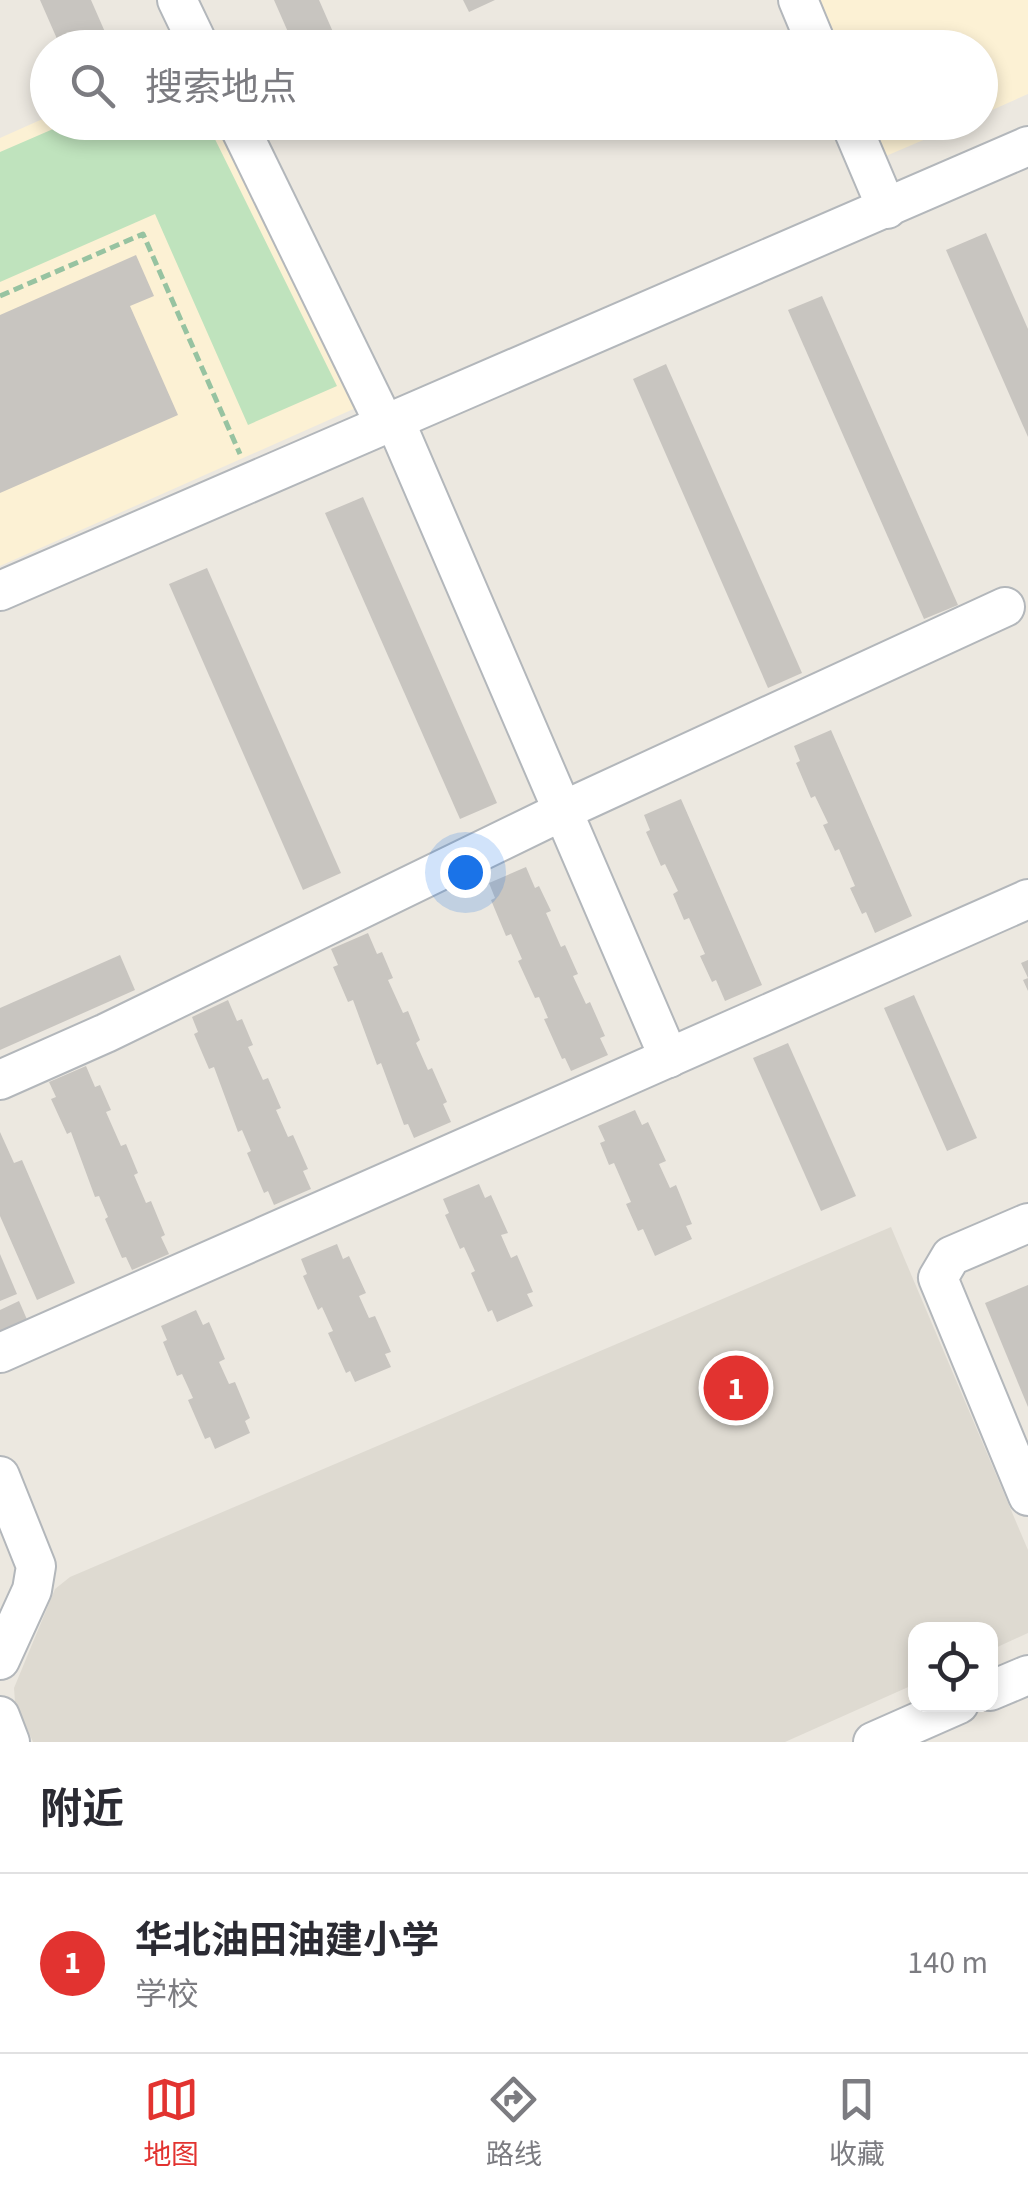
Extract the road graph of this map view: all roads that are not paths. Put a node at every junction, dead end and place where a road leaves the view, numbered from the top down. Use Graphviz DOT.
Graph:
graph roads {
  1 [pos="177,0"];
  2 [pos="798,0"];
  3 [pos="191,30"];
  4 [pos="810,30"];
  5 [pos="246,140"];
  6 [pos="858,140"];
  7 [pos="1028,146"];
  8 [pos="887,209"];
  9 [pos="390,423"];
  10 [pos="0,591"];
  11 [pos="1004,607"];
  12 [pos="562,812"];
  13 [pos="1028,899"];
  14 [pos="668,1058"];
  15 [pos="0,1080"];
  16 [pos="1028,1224"];
  17 [pos="0,1353"];
  18 [pos="0,1476"];
  19 [pos="1028,1496"];
  20 [pos="0,1660"];
  21 [pos="1028,1675"];
  22 [pos="998,1688"];
  23 [pos="941,1712"];
  24 [pos="0,1716"];
  25 [pos="10,1742"];
  26 [pos="872,1742"];
  1 -- 3 [label="street"];
  2 -- 4 [label="street"];
  5 -- 9 [label="street"];
  6 -- 8 [label="street"];
  7 -- 8 [label="street"];
  8 -- 9 [label="street"];
  9 -- 10 [label="street"];
  9 -- 12 [label="street"];
  11 -- 12 [label="street"];
  12 -- 14 [label="street"];
  12 -- 15 [label="street"];
  13 -- 14 [label="street"];
  14 -- 17 [label="street"];
  16 -- 19 [label="street"];
  18 -- 20 [label="street"];
  21 -- 22 [label="street"];
  23 -- 26 [label="street"];
  24 -- 25 [label="street"];
}
